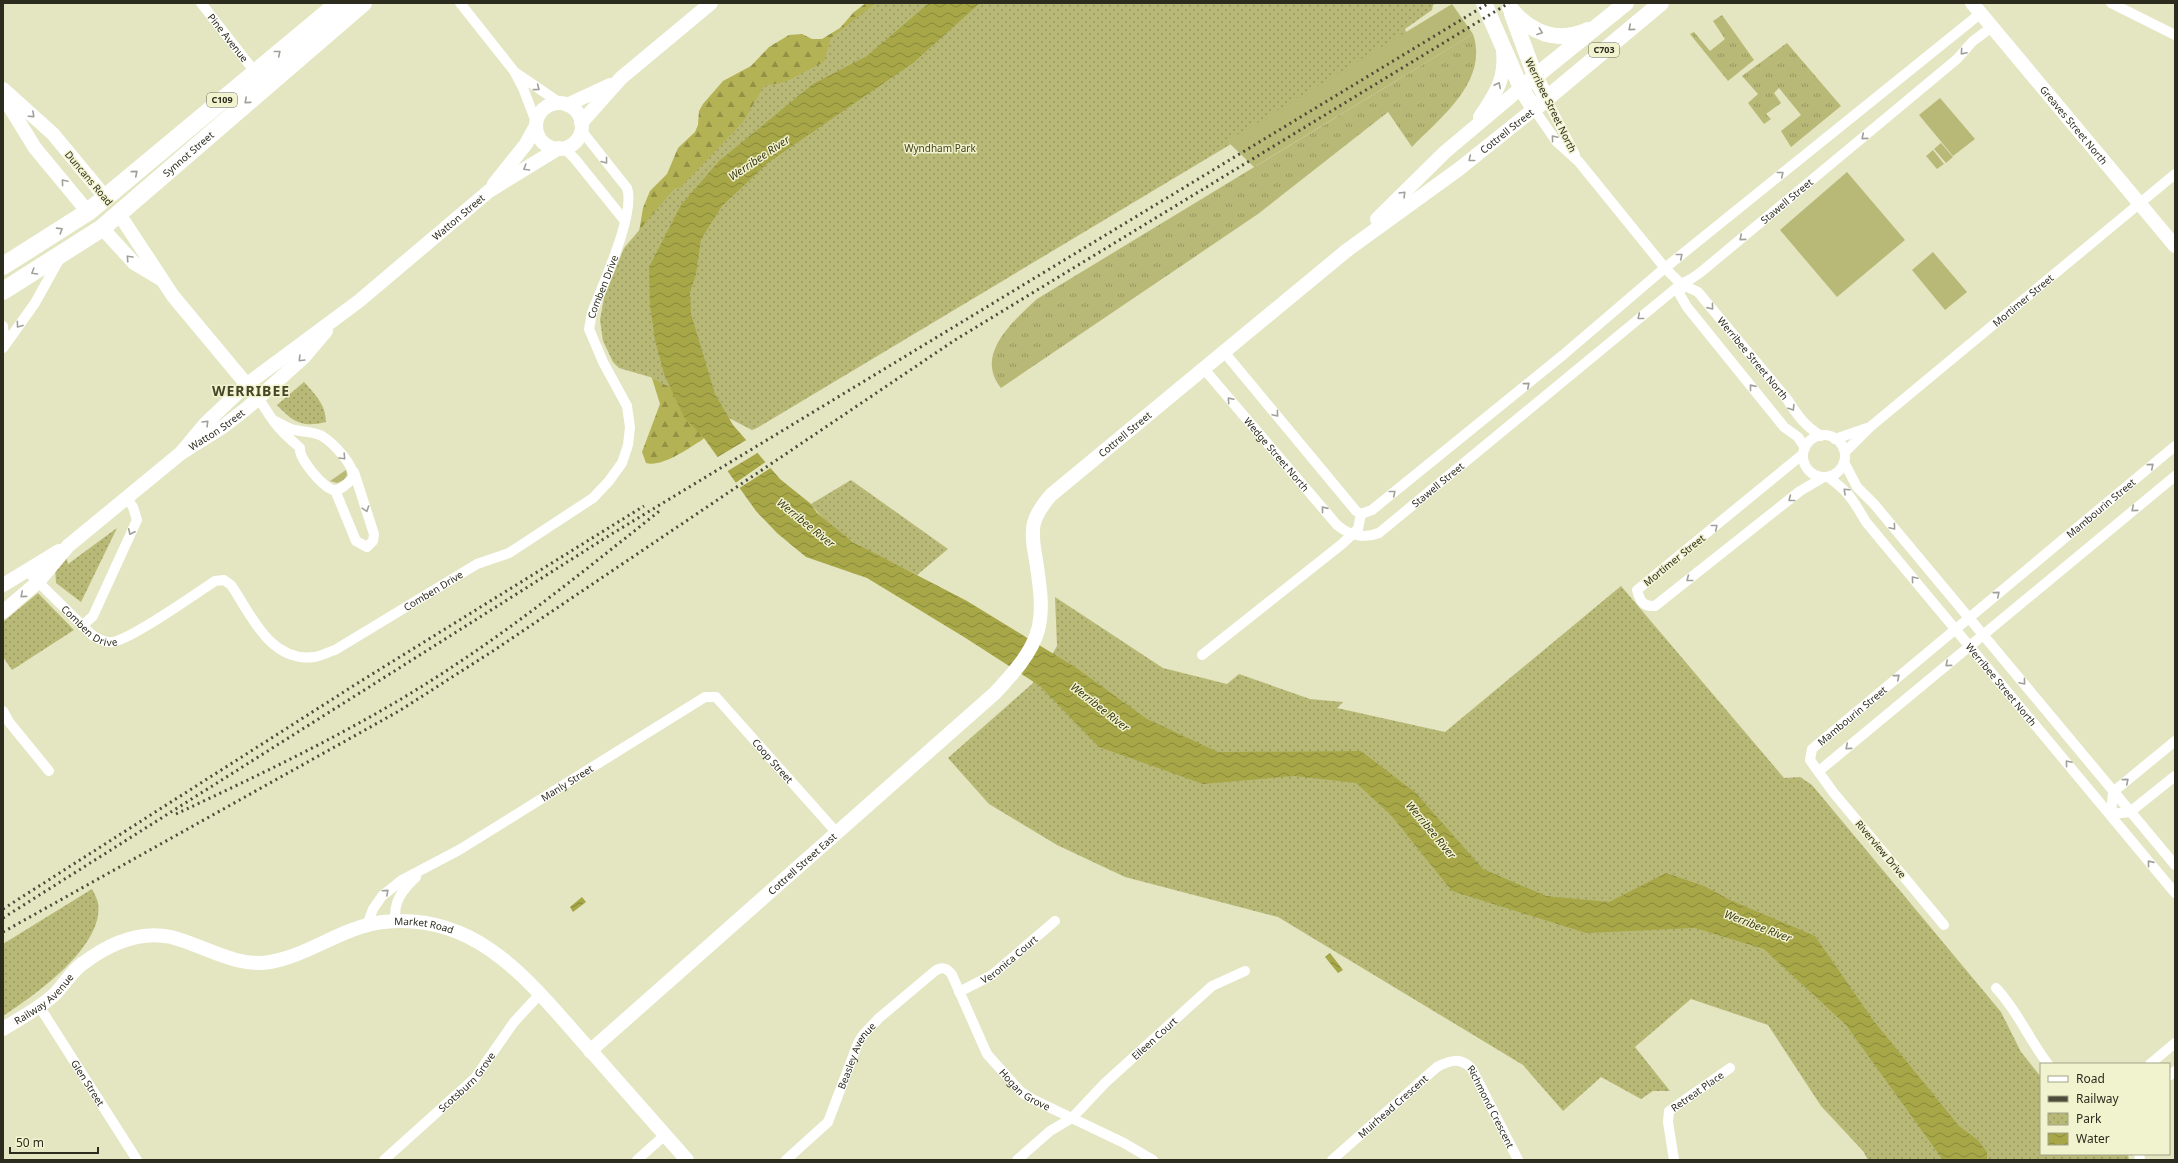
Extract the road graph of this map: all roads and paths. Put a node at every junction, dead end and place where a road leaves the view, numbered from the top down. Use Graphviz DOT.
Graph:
graph roads {
  1 [pos="201,3"];
  2 [pos="339,3"];
  3 [pos="363,3"];
  4 [pos="460,3"];
  5 [pos="711,3"];
  6 [pos="1484,3"];
  7 [pos="1626,3"];
  8 [pos="1661,3"];
  9 [pos="2111,3"];
  10 [pos="1509,6"];
  11 [pos="1977,8"];
  12 [pos="1601,23"];
  13 [pos="1992,27"];
  14 [pos="2175,36"];
  15 [pos="1502,44"];
  16 [pos="514,71"];
  17 [pos="255,72"];
  18 [pos="1535,76"];
  19 [pos="621,78"];
  20 [pos="272,80"];
  21 [pos="1520,88"];
  22 [pos="3,89"];
  23 [pos="3,96"];
  24 [pos="1546,98"];
  25 [pos="564,104"];
  26 [pos="1534,108"];
  27 [pos="536,124"];
  28 [pos="190,127"];
  29 [pos="581,127"];
  30 [pos="1470,130"];
  31 [pos="202,141"];
  32 [pos="562,148"];
  33 [pos="1579,162"];
  34 [pos="2175,174"];
  35 [pos="489,191"];
  36 [pos="106,198"];
  37 [pos="2140,204"];
  38 [pos="88,212"];
  39 [pos="119,214"];
  40 [pos="625,221"];
  41 [pos="102,228"];
  42 [pos="2175,246"];
  43 [pos="1346,251"];
  44 [pos="61,256"];
  45 [pos="3,266"];
  46 [pos="1665,268"];
  47 [pos="161,280"];
  48 [pos="1681,284"];
  49 [pos="3,291"];
  50 [pos="336,319"];
  51 [pos="3,326"];
  52 [pos="4,345"];
  53 [pos="1224,352"];
  54 [pos="1563,355"];
  55 [pos="1204,369"];
  56 [pos="1575,369"];
  57 [pos="246,385"];
  58 [pos="258,398"];
  59 [pos="1505,403"];
  60 [pos="1516,418"];
  61 [pos="273,420"];
  62 [pos="1870,427"];
  63 [pos="316,434"];
  64 [pos="1821,436"];
  65 [pos="1835,439"];
  66 [pos="2175,446"];
  67 [pos="300,448"];
  68 [pos="1804,451"];
  69 [pos="181,453"];
  70 [pos="1844,457"];
  71 [pos="354,472"];
  72 [pos="2175,476"];
  73 [pos="1826,477"];
  74 [pos="335,490"];
  75 [pos="126,497"];
  76 [pos="1361,514"];
  77 [pos="1353,534"];
  78 [pos="68,546"];
  79 [pos="26,570"];
  80 [pos="38,582"];
  81 [pos="3,585"];
  82 [pos="3,612"];
  83 [pos="1968,618"];
  84 [pos="82,626"];
  85 [pos="1955,629"];
  86 [pos="1983,635"];
  87 [pos="1970,646"];
  88 [pos="1202,655"];
  89 [pos="1012,674"];
  90 [pos="705,697"];
  91 [pos="3,711"];
  92 [pos="2175,741"];
  93 [pos="49,771"];
  94 [pos="1819,771"];
  95 [pos="2175,776"];
  96 [pos="2113,792"];
  97 [pos="2130,812"];
  98 [pos="2110,814"];
  99 [pos="837,833"];
  100 [pos="2175,865"];
  101 [pos="428,867"];
  102 [pos="2175,894"];
  103 [pos="396,921"];
  104 [pos="1055,921"];
  105 [pos="367,925"];
  106 [pos="1944,925"];
  107 [pos="82,964"];
  108 [pos="945,968"];
  109 [pos="1245,971"];
  110 [pos="1996,988"];
  111 [pos="959,992"];
  112 [pos="540,994"];
  113 [pos="39,1006"];
  114 [pos="3,1029"];
  115 [pos="2175,1043"];
  116 [pos="590,1051"];
  117 [pos="1457,1060"];
  118 [pos="2047,1063"];
  119 [pos="2151,1063"];
  120 [pos="1730,1068"];
  121 [pos="1072,1118"];
  122 [pos="665,1135"];
  123 [pos="137,1160"];
  124 [pos="384,1160"];
  125 [pos="637,1160"];
  126 [pos="687,1160"];
  127 [pos="786,1160"];
  128 [pos="1017,1160"];
  129 [pos="1153,1160"];
  130 [pos="1332,1160"];
  131 [pos="1518,1160"];
  132 [pos="1674,1160"];
  1 -- 17 [label="street, Pine Avenue"];
  17 -- 2 [label="highway, Synnot Street / C109, one-way"];
  3 -- 20 [label="highway, Synnot Street / C109"];
  4 -- 16 [label="street"];
  5 -- 19 [label="street"];
  6 -- 15 [label="main road, Werribee Street North"];
  7 -- 12 [label="main road, Cottrell Street / C703"];
  8 -- 24 [label="main road, Cottrell Street / C703, one-way"];
  9 -- 14 [label="street"];
  10 -- 12 [label="main road, C703, one-way"];
  10 -- 18 [label="main road, Werribee Street North"];
  11 -- 13 [label="street, Greaves Street North"];
  46 -- 11 [label="street, Stawell Street, one-way"];
  12 -- 18 [label="main road, Cottrell Street"];
  13 -- 37 [label="street, Greaves Street North"];
  13 -- 48 [label="street, Stawell Street, one-way"];
  15 -- 21 [label="main road, Werribee Street North"];
  30 -- 15 [label="street, one-way"];
  16 -- 25 [label="street, one-way"];
  16 -- 27 [label="street"];
  17 -- 20 [label="highway"];
  17 -- 28 [label="highway, Synnot Street / C109"];
  18 -- 21 [label="main road, Cottrell Street"];
  18 -- 24 [label="main road, Werribee Street North"];
  19 -- 25 [label="street"];
  19 -- 29 [label="street"];
  20 -- 31 [label="highway, Synnot Street / C109, one-way"];
  21 -- 26 [label="main road, Werribee Street North"];
  21 -- 30 [label="street, Cottrell Street"];
  22 -- 36 [label="street, Duncans Road, one-way"];
  38 -- 23 [label="street, Duncans Road, one-way"];
  24 -- 26 [label="main road, Cottrell Street / C703"];
  24 -- 33 [label="street, Werribee Street North"];
  25 -- 27 [label="street"];
  25 -- 29 [label="street"];
  33 -- 26 [label="street, Werribee Street North, one-way"];
  26 -- 43 [label="street, Cottrell Street, one-way"];
  27 -- 32 [label="street"];
  27 -- 35 [label="street, Watton Street"];
  28 -- 31 [label="highway"];
  36 -- 28 [label="highway, Synnot Street / C109, one-way"];
  29 -- 32 [label="street"];
  29 -- 40 [label="street, Comben Drive, one-way"];
  43 -- 30 [label="street, Cottrell Street, one-way"];
  31 -- 39 [label="highway, Synnot Street / C109"];
  32 -- 35 [label="street, Watton Street, one-way"];
  32 -- 40 [label="street"];
  33 -- 46 [label="street, Werribee Street North"];
  34 -- 37 [label="street, Mortimer Street"];
  35 -- 50 [label="street, Watton Street"];
  36 -- 38 [label="highway, Synnot Street / C109"];
  36 -- 39 [label="highway, Duncans Road"];
  37 -- 42 [label="street, Greaves Street North"];
  37 -- 62 [label="street, Mortimer Street"];
  38 -- 41 [label="highway, Duncans Road"];
  45 -- 38 [label="highway, Synnot Street / C109, one-way"];
  39 -- 41 [label="highway, Synnot Street / C109"];
  39 -- 47 [label="street, Duncans Road"];
  40 -- 84 [label="street, Comben Drive"];
  41 -- 44 [label="highway, Synnot Street / C109"];
  47 -- 41 [label="street, Duncans Road, one-way"];
  43 -- 53 [label="street, Cottrell Street"];
  44 -- 49 [label="highway, Synnot Street / C109, one-way"];
  44 -- 52 [label="street, one-way"];
  46 -- 48 [label="street, Werribee Street North"];
  46 -- 54 [label="street, Stawell Street"];
  47 -- 57 [label="street, Duncans Road"];
  48 -- 56 [label="street, Stawell Street, one-way"];
  48 -- 64 [label="street, Werribee Street North, one-way"];
  68 -- 48 [label="street, Werribee Street North, one-way"];
  50 -- 57 [label="street, Watton Street"];
  50 -- 58 [label="street, Watton Street, one-way"];
  51 -- 52 [label="street"];
  53 -- 55 [label="street, Cottrell Street"];
  53 -- 76 [label="street, one-way"];
  54 -- 56 [label="street"];
  59 -- 54 [label="street, Stawell Street, one-way"];
  77 -- 55 [label="street, Wedge Street North, one-way"];
  55 -- 89 [label="street, Cottrell Street"];
  56 -- 60 [label="street, Stawell Street"];
  57 -- 58 [label="street, Duncans Road"];
  69 -- 57 [label="street, Watton Street, one-way"];
  58 -- 61 [label="street"];
  58 -- 69 [label="street, Watton Street"];
  59 -- 60 [label="street"];
  76 -- 59 [label="street, Stawell Street, one-way"];
  60 -- 77 [label="street, Stawell Street"];
  61 -- 63 [label="street"];
  61 -- 67 [label="street"];
  62 -- 65 [label="street, Mortimer Street"];
  62 -- 70 [label="street, Mortimer Street"];
  63 -- 67 [label="street"];
  63 -- 71 [label="street, one-way"];
  64 -- 65 [label="street"];
  64 -- 68 [label="street"];
  65 -- 70 [label="street"];
  83 -- 66 [label="street, Mambourin Street, one-way"];
  67 -- 74 [label="street"];
  68 -- 73 [label="street"];
  73 -- 68 [label="street, Mortimer Street, one-way"];
  69 -- 75 [label="street, Watton Street"];
  70 -- 73 [label="street"];
  70 -- 83 [label="street, Werribee Street North, one-way"];
  71 -- 74 [label="street"];
  71 -- 74 [label="street, one-way"];
  72 -- 86 [label="street, one-way"];
  85 -- 73 [label="street, Werribee Street North, one-way"];
  75 -- 78 [label="street, Watton Street"];
  75 -- 84 [label="street, one-way"];
  76 -- 77 [label="street"];
  77 -- 88 [label="street"];
  78 -- 79 [label="street, Watton Street"];
  78 -- 80 [label="street, Watton Street"];
  79 -- 80 [label="street, Comben Drive"];
  79 -- 81 [label="street, Watton Street"];
  80 -- 82 [label="street, Watton Street, one-way"];
  80 -- 84 [label="street, Comben Drive"];
  83 -- 85 [label="street, Mambourin Street"];
  83 -- 86 [label="street, Werribee Street North"];
  85 -- 87 [label="street, Werribee Street North"];
  94 -- 85 [label="street, Mambourin Street, one-way"];
  86 -- 87 [label="street"];
  86 -- 96 [label="street, Werribee Street North, one-way"];
  87 -- 94 [label="street, one-way"];
  98 -- 87 [label="street, Werribee Street North, one-way"];
  89 -- 99 [label="street, Cottrell Street East"];
  90 -- 99 [label="street, Coop Street"];
  90 -- 101 [label="street, Manly Street"];
  91 -- 93 [label="street"];
  96 -- 92 [label="street, one-way"];
  94 -- 106 [label="street, Riverview Drive"];
  95 -- 97 [label="street"];
  96 -- 97 [label="street, Werribee Street North"];
  96 -- 98 [label="street"];
  97 -- 98 [label="street"];
  97 -- 100 [label="street, Werribee Street North"];
  102 -- 98 [label="street, Werribee Street North, one-way"];
  99 -- 116 [label="street, Cottrell Street East"];
  101 -- 103 [label="street, Manly Street"];
  105 -- 101 [label="street, Manly Street, one-way"];
  103 -- 105 [label="street, Market Road"];
  103 -- 112 [label="street, Market Road"];
  104 -- 111 [label="street, Veronica Court"];
  105 -- 107 [label="street, Market Road"];
  107 -- 113 [label="street, Railway Avenue"];
  108 -- 111 [label="street, Hogan Grove"];
  108 -- 127 [label="street, Beasley Avenue"];
  109 -- 121 [label="street, Eileen Court"];
  110 -- 118 [label="street"];
  111 -- 121 [label="street, Hogan Grove"];
  112 -- 116 [label="street, Market Road"];
  112 -- 124 [label="street, Scotsburn Grove"];
  113 -- 114 [label="street, Railway Avenue"];
  113 -- 123 [label="street, Glen Street"];
  115 -- 119 [label="street"];
  116 -- 122 [label="street, Market Road"];
  117 -- 130 [label="street, Muirhead Crescent"];
  117 -- 131 [label="street, Richmond Crescent"];
  120 -- 132 [label="street, Retreat Place"];
  121 -- 128 [label="street, Eileen Court"];
  121 -- 129 [label="street, Hogan Grove"];
  122 -- 125 [label="street"];
  122 -- 126 [label="street, Market Road"];
}
